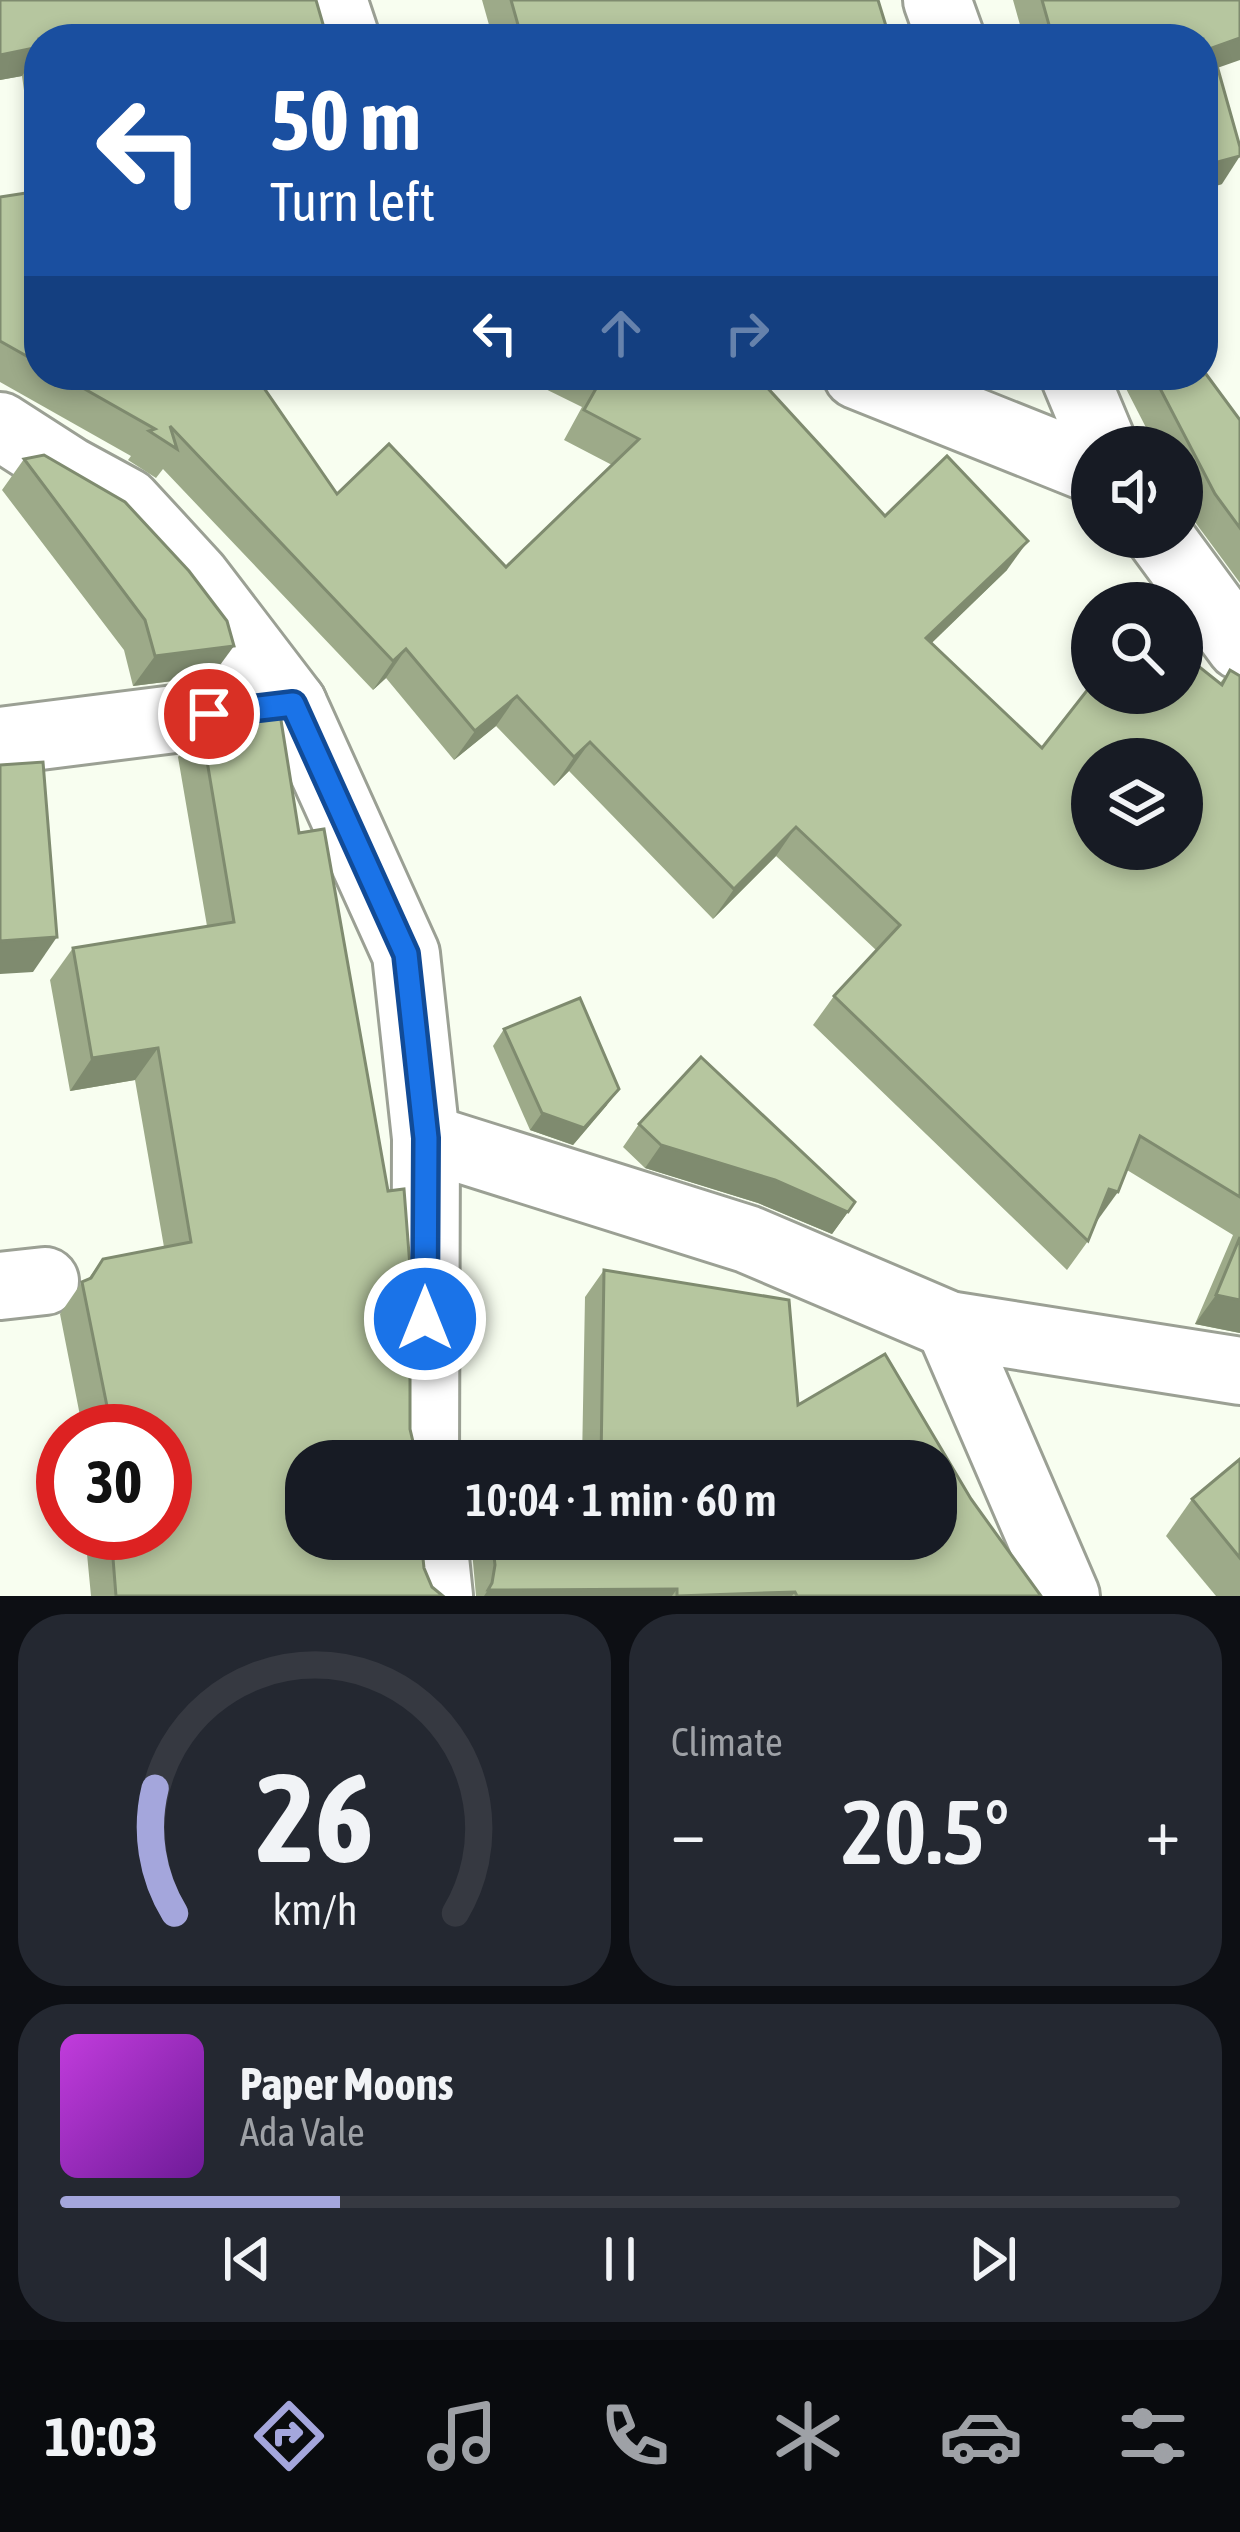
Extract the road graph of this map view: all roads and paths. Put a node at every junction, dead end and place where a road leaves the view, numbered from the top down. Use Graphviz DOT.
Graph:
graph roads {
  1 [pos="894,390"];
  2 [pos="1080,390"];
  3 [pos="0,426"];
  4 [pos="1095,426"];
  5 [pos="1071,461"];
  6 [pos="1175,558"];
  7 [pos="1240,646"];
  8 [pos="293,704"];
  9 [pos="0,741"];
  10 [pos="426,1138"];
  11 [pos="949,1325"];
  12 [pos="1240,1371"];
  13 [pos="425,1440"];
  14 [pos="436,1560"];
  15 [pos="440,1596"];
  16 [pos="1066,1596"];
  1 -- 5 [label="street"];
  2 -- 4 [label="street"];
  3 -- 8 [label="street"];
  6 -- 7 [label="street"];
  8 -- 9 [label="street"];
  8 -- 10 [label="street"];
  10 -- 11 [label="street"];
  10 -- 13 [label="street"];
  11 -- 12 [label="street"];
  11 -- 16 [label="street"];
  14 -- 15 [label="street"];
}
